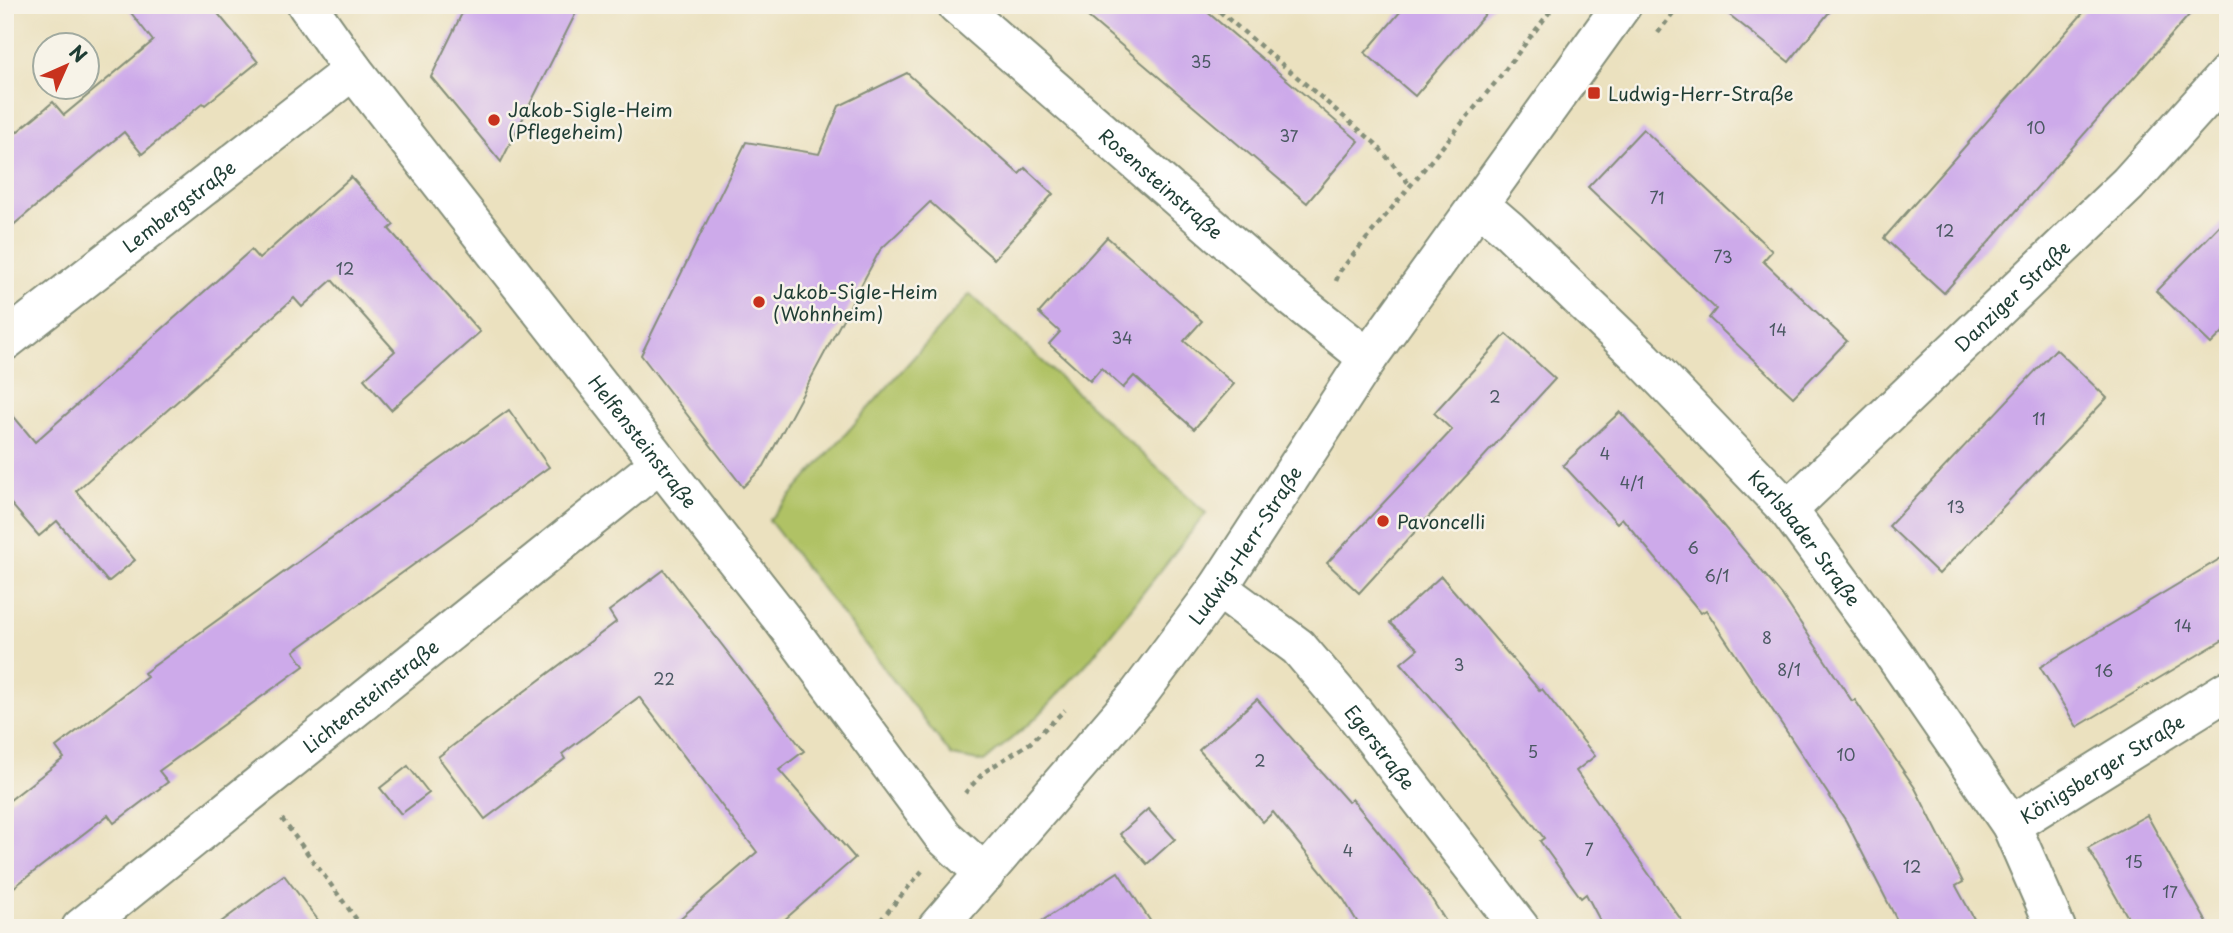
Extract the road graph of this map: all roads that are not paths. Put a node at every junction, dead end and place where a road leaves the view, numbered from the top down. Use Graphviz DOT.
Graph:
graph roads {
  1 [pos="307,5"];
  2 [pos="958,5"];
  3 [pos="1622,5"];
  4 [pos="353,70"];
  5 [pos="2228,73"];
  6 [pos="1480,205"];
  7 [pos="5,341"];
  8 [pos="1368,358"];
  9 [pos="660,463"];
  10 [pos="1788,510"];
  11 [pos="1218,588"];
  12 [pos="2228,690"];
  13 [pos="2011,825"];
  14 [pos="985,874"];
  15 [pos="952,923"];
  16 [pos="80,928"];
  17 [pos="1520,928"];
  18 [pos="2056,928"];
  1 -- 4 [label="street, Helfensteinstraße"];
  2 -- 8 [label="street, Rosensteinstraße"];
  3 -- 6 [label="street, Ludwig-Herr-Straße"];
  4 -- 7 [label="street, Lembergstraße"];
  4 -- 9 [label="street, Helfensteinstraße"];
  5 -- 10 [label="street, Danziger Straße"];
  6 -- 8 [label="street, Ludwig-Herr-Straße"];
  6 -- 10 [label="street, Karlsbader Straße"];
  8 -- 11 [label="street, Ludwig-Herr-Straße"];
  9 -- 14 [label="street, Helfensteinstraße"];
  9 -- 16 [label="street, Lichtensteinstraße"];
  10 -- 13 [label="street, Karlsbader Straße"];
  11 -- 14 [label="street, Ludwig-Herr-Straße"];
  11 -- 17 [label="street, Egerstraße"];
  12 -- 13 [label="street, Königsberger Straße"];
  13 -- 18 [label="street, Karlsbader Straße"];
  14 -- 15 [label="street, Ludwig-Herr-Straße"];
}
